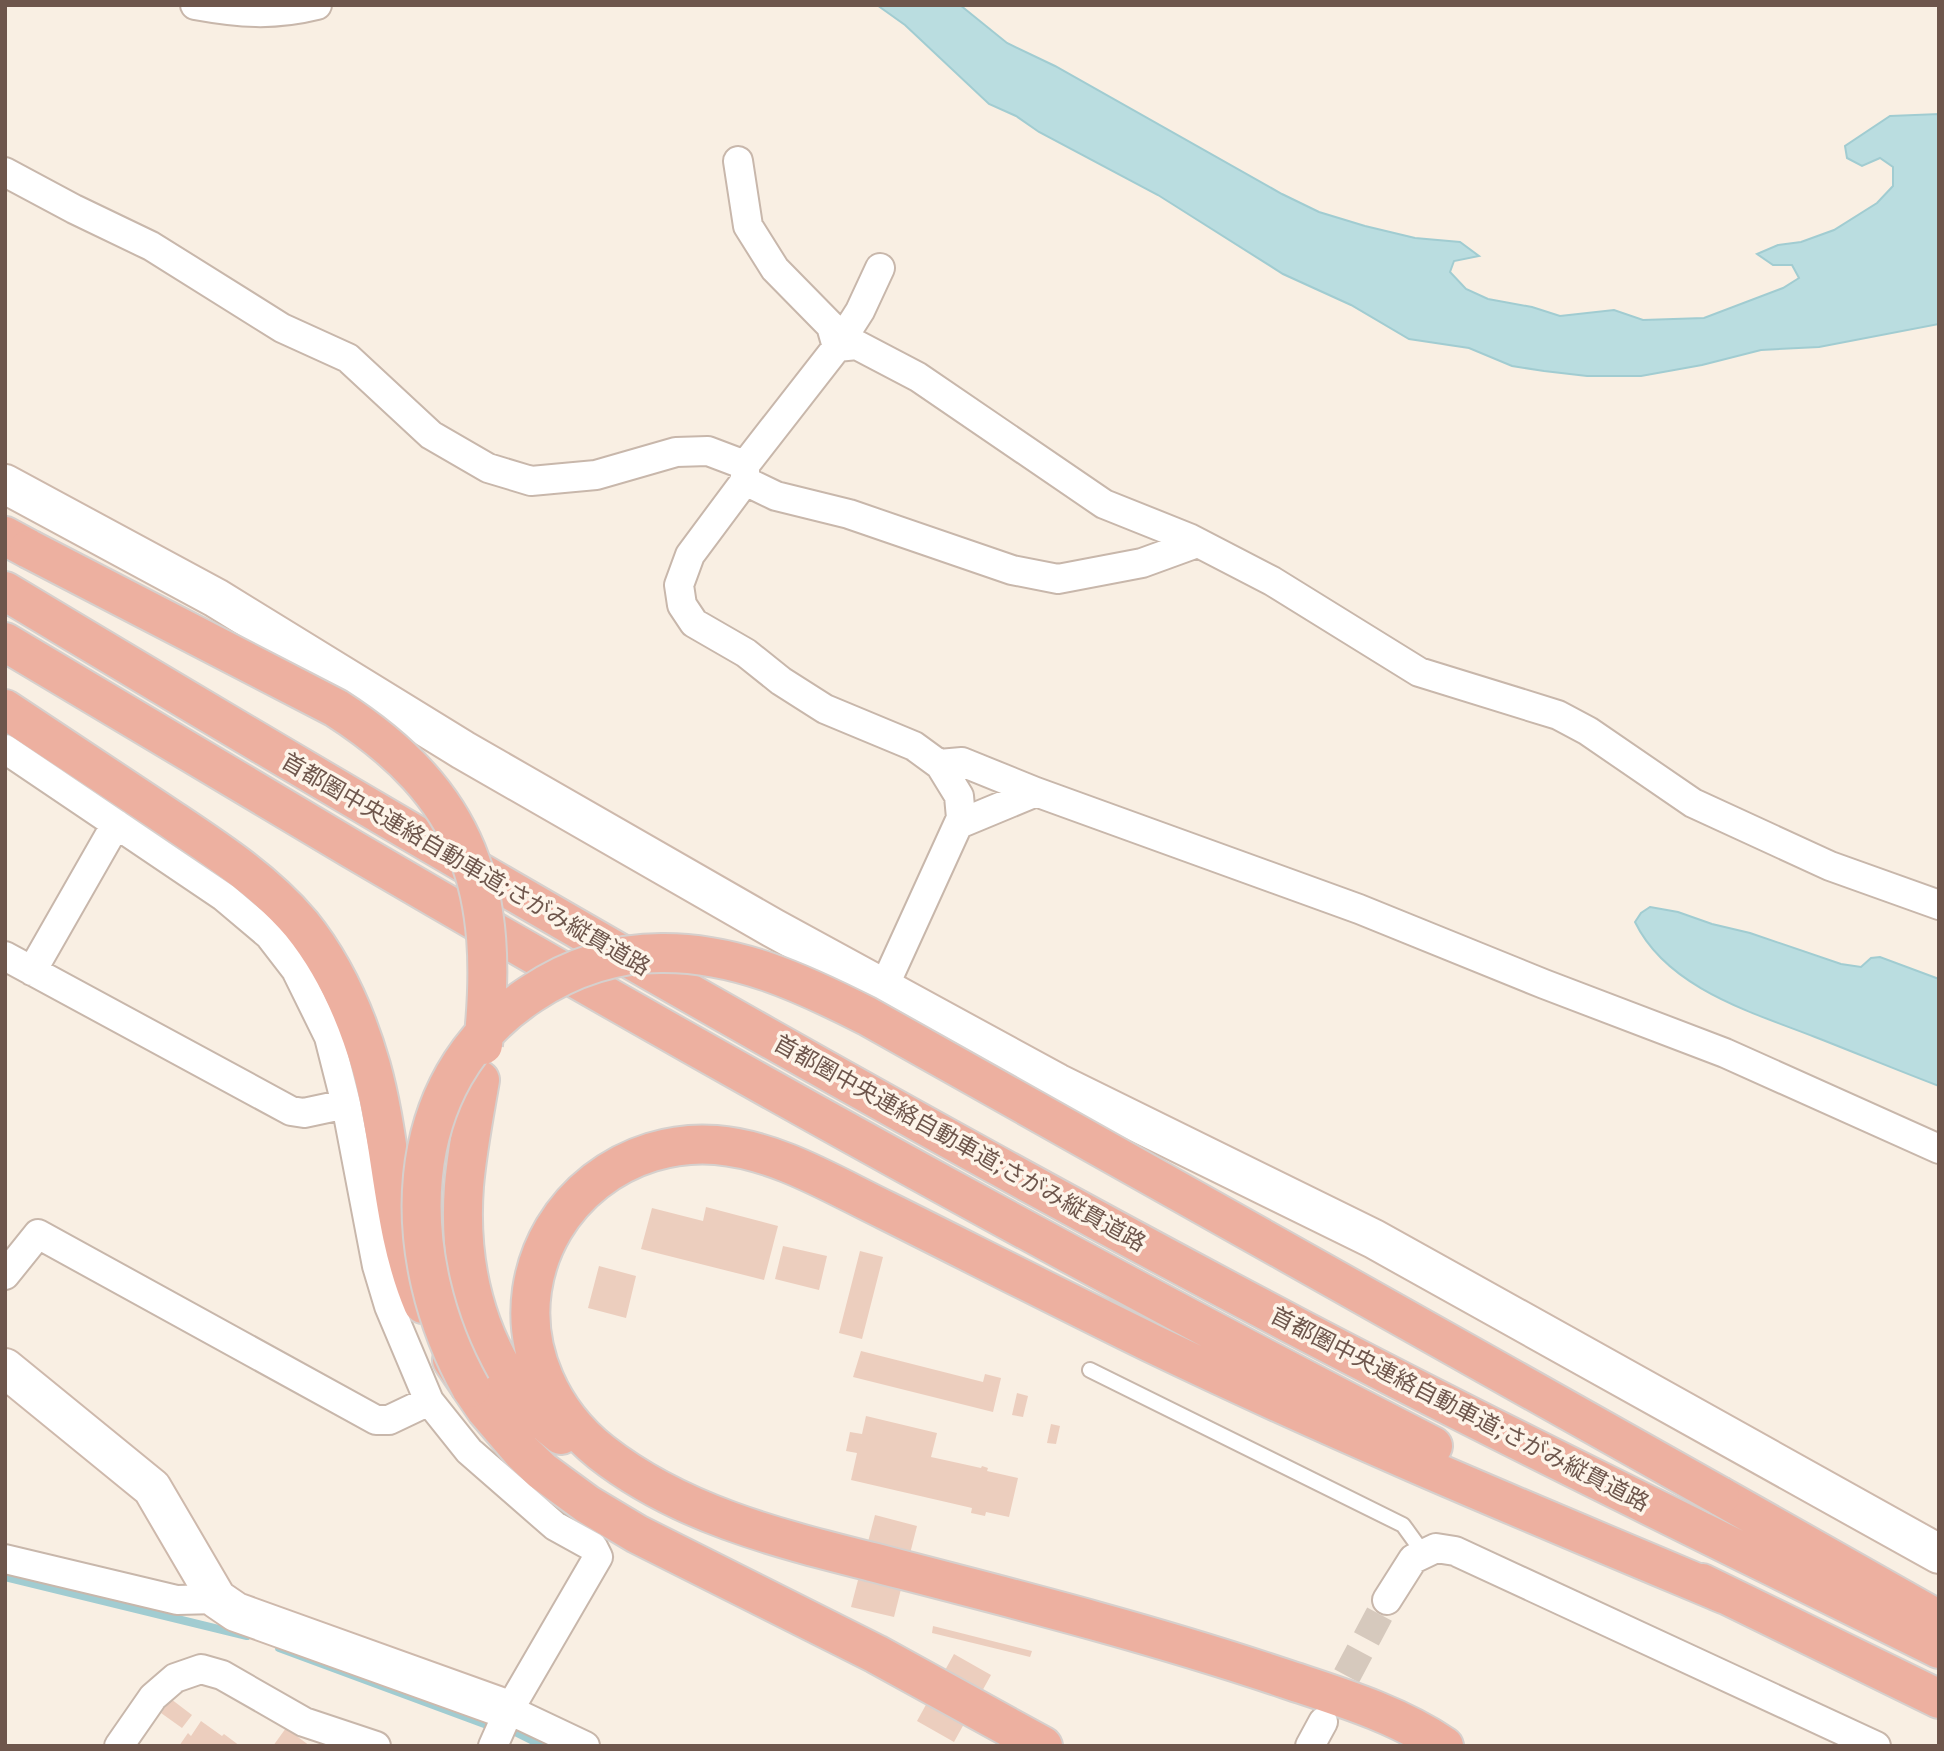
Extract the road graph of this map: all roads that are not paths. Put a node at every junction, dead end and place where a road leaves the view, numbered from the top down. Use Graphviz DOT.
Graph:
graph roads {
  1 [pos="195,5"];
  2 [pos="317,5"];
  3 [pos="738,161"];
  4 [pos="5,172"];
  5 [pos="880,268"];
  6 [pos="837,347"];
  7 [pos="745,473"];
  8 [pos="5,484"];
  9 [pos="5,536"];
  10 [pos="1197,542"];
  11 [pos="6,592"];
  12 [pos="5,642"];
  13 [pos="5,709"];
  14 [pos="5,749"];
  15 [pos="939,764"];
  16 [pos="1037,792"];
  17 [pos="116,824"];
  18 [pos="958,824"];
  19 [pos="1939,905"];
  20 [pos="5,956"];
  21 [pos="32,971"];
  22 [pos="883,989"];
  23 [pos="346,1104"];
  24 [pos="1939,1149"];
  25 [pos="5,1275"];
  26 [pos="5,1368"];
  27 [pos="1090,1370"];
  28 [pos="471,1388"];
  29 [pos="429,1401"];
  30 [pos="667,1495"];
  31 [pos="1424,1554"];
  32 [pos="1939,1554"];
  33 [pos="5,1559"];
  34 [pos="1726,1595"];
  35 [pos="217,1599"];
  36 [pos="1387,1600"];
  37 [pos="1939,1620"];
  38 [pos="1939,1649"];
  39 [pos="1939,1699"];
  40 [pos="509,1710"];
  41 [pos="119,1746"];
  42 [pos="376,1746"];
  43 [pos="493,1746"];
  44 [pos="585,1746"];
  45 [pos="1043,1746"];
  46 [pos="1444,1746"];
  47 [pos="1876,1746"];
  1 -- 2 [label="street"];
  3 -- 6 [label="street"];
  4 -- 7 [label="street"];
  5 -- 6 [label="street"];
  6 -- 7 [label="street"];
  6 -- 10 [label="street"];
  7 -- 10 [label="street"];
  7 -- 15 [label="street"];
  8 -- 22 [label="street"];
  9 -- 30 [label="highway, bridge"];
  10 -- 19 [label="street"];
  11 -- 38 [label="highway, 首都圏中央連絡自動車道;さがみ縦貫道路"];
  12 -- 34 [label="highway, 首都圏中央連絡自動車道;さがみ縦貫道路"];
  13 -- 28 [label="highway, bridge"];
  14 -- 17 [label="street"];
  15 -- 16 [label="street"];
  15 -- 18 [label="street"];
  16 -- 18 [label="street"];
  16 -- 24 [label="street"];
  17 -- 21 [label="street"];
  17 -- 23 [label="street"];
  18 -- 22 [label="street"];
  20 -- 21 [label="street"];
  21 -- 23 [label="street"];
  22 -- 32 [label="street"];
  23 -- 29 [label="street"];
  25 -- 29 [label="street"];
  26 -- 35 [label="street"];
  27 -- 31 [label="lane"];
  28 -- 37 [label="highway, bridge"];
  28 -- 45 [label="highway"];
  29 -- 40 [label="street"];
  30 -- 34 [label="highway"];
  30 -- 46 [label="highway"];
  31 -- 36 [label="street"];
  31 -- 47 [label="street"];
  33 -- 35 [label="street"];
  34 -- 39 [label="highway, 首都圏中央連絡自動車道;さがみ縦貫道路"];
  35 -- 40 [label="street"];
  40 -- 43 [label="street"];
  40 -- 44 [label="street"];
  41 -- 42 [label="street"];
}
